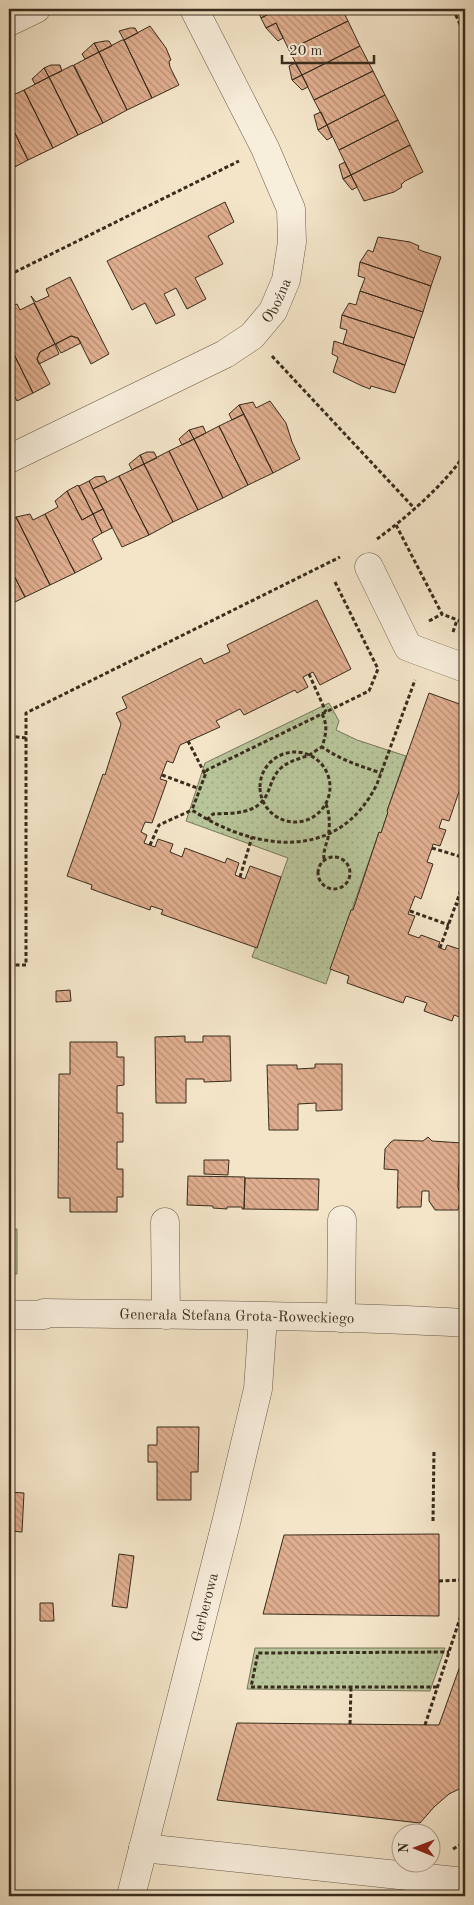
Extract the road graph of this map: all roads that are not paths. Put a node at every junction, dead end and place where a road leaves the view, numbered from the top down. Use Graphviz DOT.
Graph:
graph roads {
  1 [pos="36,9"];
  2 [pos="194,9"];
  3 [pos="9,22"];
  4 [pos="9,459"];
  5 [pos="358,561"];
  6 [pos="465,668"];
  7 [pos="342,1220"];
  8 [pos="165,1222"];
  9 [pos="9,1315"];
  10 [pos="166,1315"];
  11 [pos="264,1317"];
  12 [pos="341,1318"];
  13 [pos="465,1323"];
  14 [pos="143,1848"];
  15 [pos="465,1882"];
  16 [pos="131,1896"];
  1 -- 3 [label="street"];
  2 -- 4 [label="street, Oboźna"];
  5 -- 6 [label="street"];
  7 -- 12 [label="street"];
  8 -- 10 [label="street"];
  9 -- 10 [label="street, Generała Stefana Grota-Roweckiego"];
  10 -- 11 [label="street, Generała Stefana Grota-Roweckiego"];
  11 -- 12 [label="street, Generała Stefana Grota-Roweckiego"];
  11 -- 14 [label="street, Gerberowa"];
  12 -- 13 [label="street, Generała Stefana Grota-Roweckiego"];
  14 -- 15 [label="street"];
  14 -- 16 [label="street, Gerberowa"];
}
